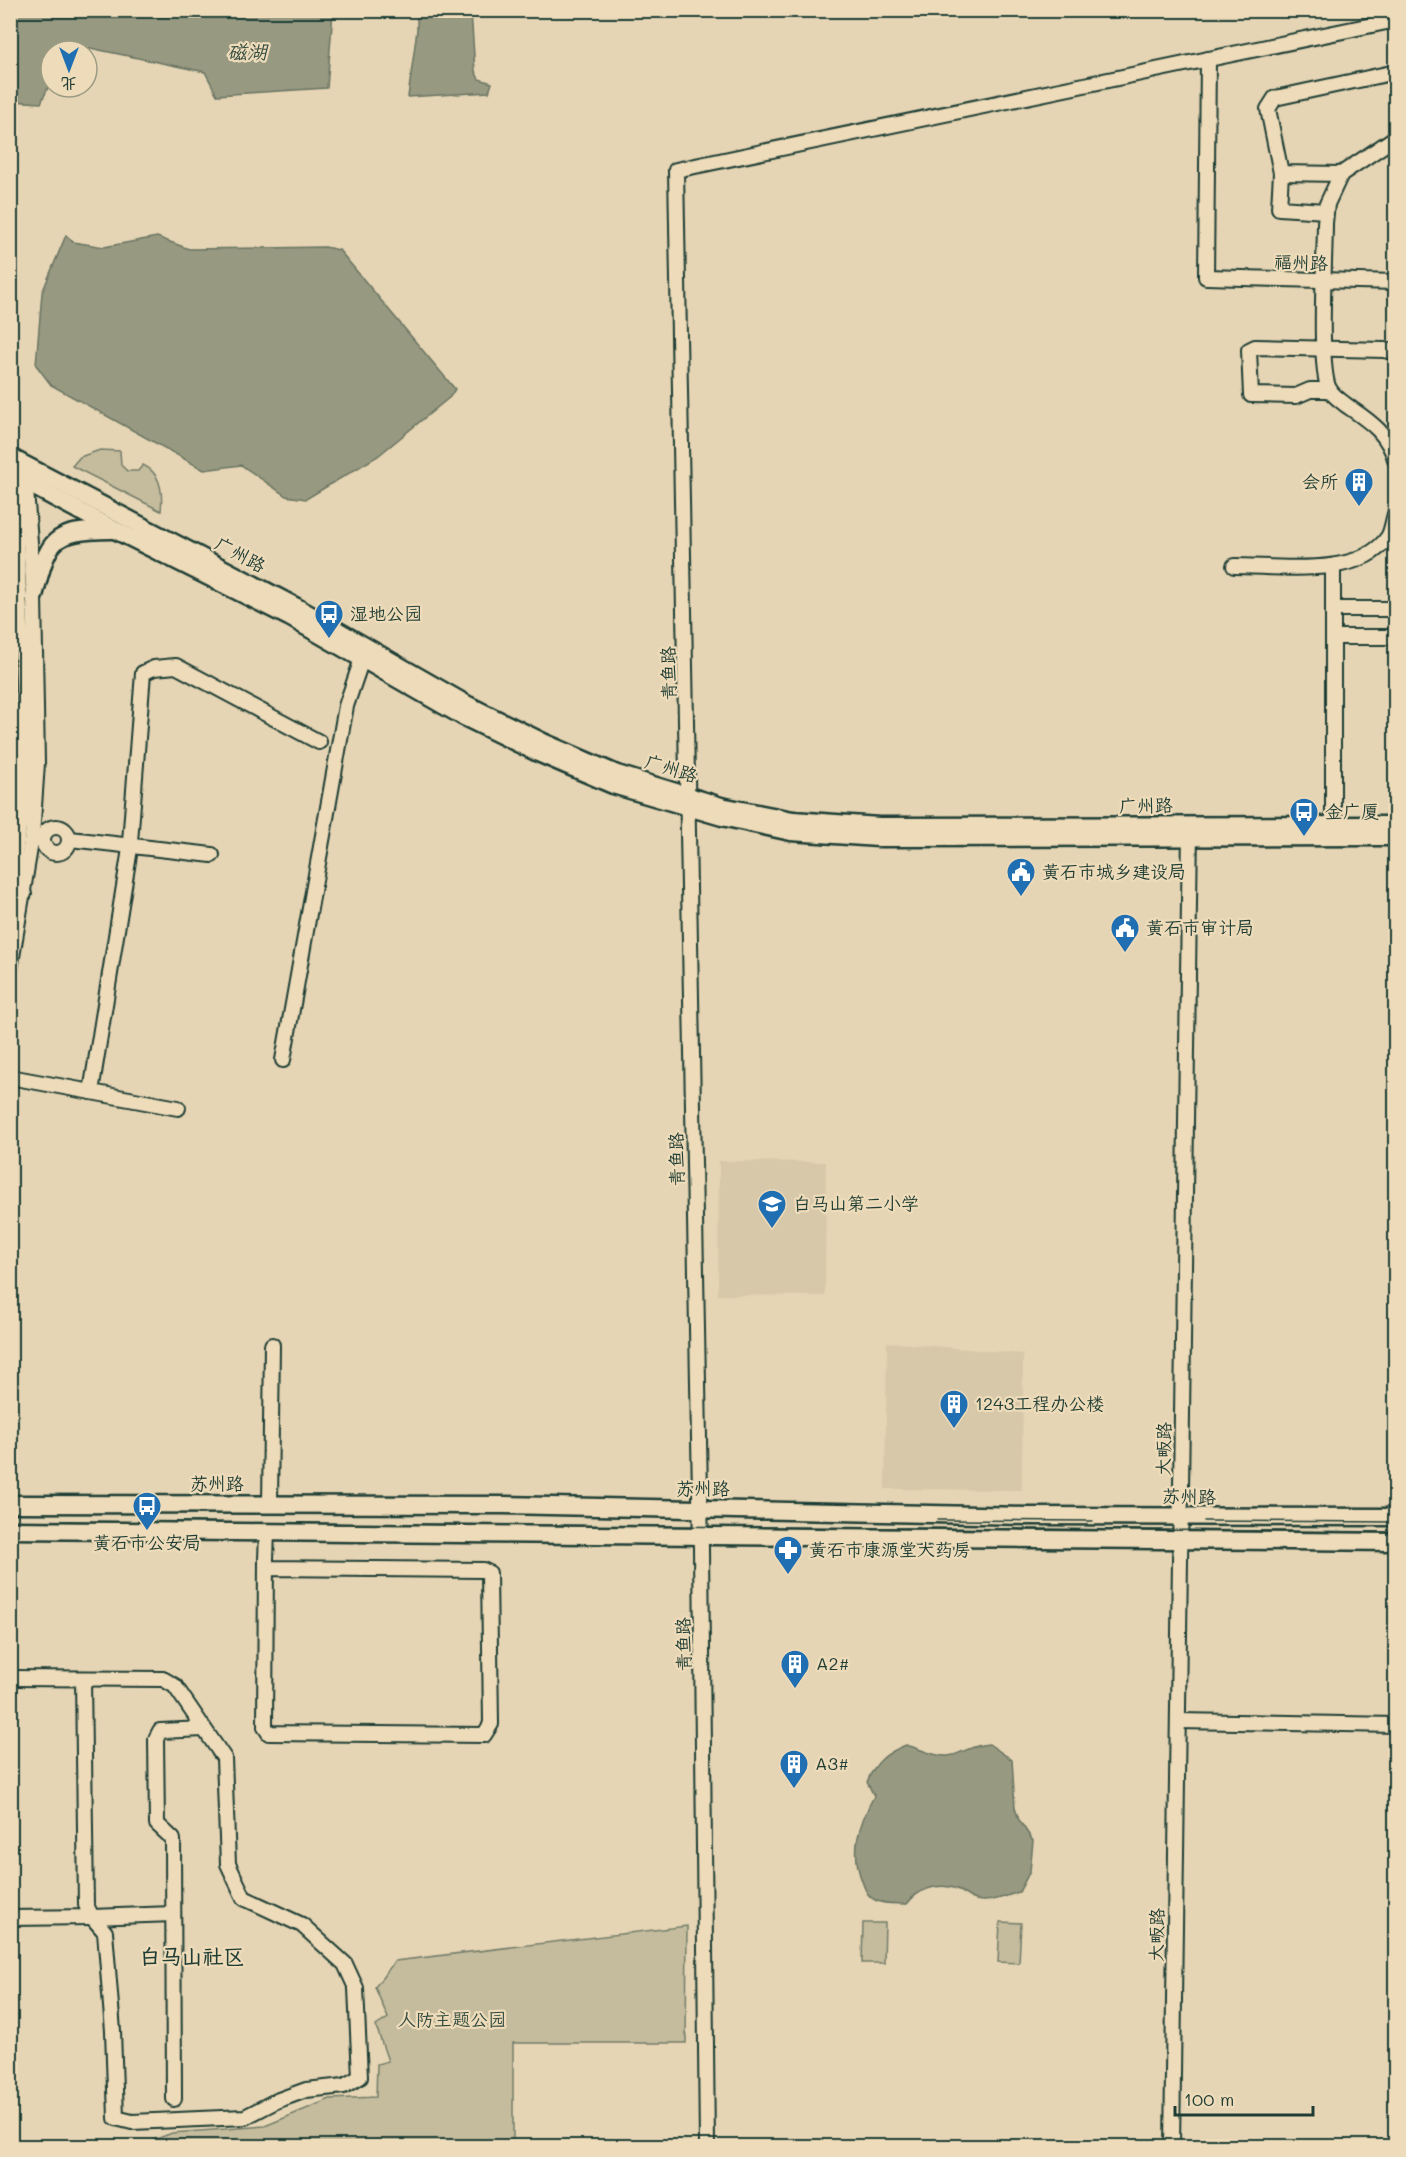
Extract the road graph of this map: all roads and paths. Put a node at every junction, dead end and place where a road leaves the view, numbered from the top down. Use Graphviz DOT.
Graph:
graph roads {
  1 [pos="1395,20"];
  2 [pos="1208,59"];
  3 [pos="1395,72"];
  4 [pos="1395,136"];
  5 [pos="1281,173"];
  6 [pos="1341,174"];
  7 [pos="1326,211"];
  8 [pos="1324,282"];
  9 [pos="1395,282"];
  10 [pos="1324,348"];
  11 [pos="1395,352"];
  12 [pos="1330,390"];
  13 [pos="1392,435"];
  14 [pos="1395,460"];
  15 [pos="16,470"];
  16 [pos="1395,511"];
  17 [pos="116,530"];
  18 [pos="1234,566"];
  19 [pos="1333,566"];
  20 [pos="34,597"];
  21 [pos="1333,609"];
  22 [pos="1395,609"];
  23 [pos="1333,637"];
  24 [pos="1395,637"];
  25 [pos="362,659"];
  26 [pos="319,742"];
  27 [pos="689,802"];
  28 [pos="1333,825"];
  29 [pos="1395,825"];
  30 [pos="1190,832"];
  31 [pos="1395,837"];
  32 [pos="70,839"];
  33 [pos="130,846"];
  34 [pos="212,855"];
  35 [pos="17,892"];
  36 [pos="10,969"];
  37 [pos="283,1059"];
  38 [pos="10,1077"];
  39 [pos="91,1092"];
  40 [pos="178,1108"];
  41 [pos="272,1345"];
  42 [pos="270,1503"];
  43 [pos="10,1504"];
  44 [pos="700,1509"];
  45 [pos="1181,1516"];
  46 [pos="1395,1517"];
  47 [pos="10,1530"];
  48 [pos="267,1532"];
  49 [pos="700,1535"];
  50 [pos="1181,1539"];
  51 [pos="1395,1542"];
  52 [pos="266,1568"];
  53 [pos="10,1678"];
  54 [pos="83,1679"];
  55 [pos="1178,1721"];
  56 [pos="1395,1725"];
  57 [pos="204,1729"];
  58 [pos="173,1914"];
  59 [pos="92,1917"];
  60 [pos="10,1918"];
  61 [pos="174,2099"];
  62 [pos="707,2146"];
  63 [pos="1172,2146"];
  1 -- 2 [label="street"];
  2 -- 8 [label="street, 福州路"];
  2 -- 27 [label="street, 青鱼路"];
  3 -- 5 [label="street"];
  4 -- 6 [label="street"];
  5 -- 6 [label="street"];
  5 -- 7 [label="street"];
  6 -- 7 [label="street"];
  7 -- 8 [label="street"];
  8 -- 9 [label="street, 福州路"];
  8 -- 10 [label="street"];
  10 -- 11 [label="street"];
  10 -- 12 [label="street"];
  10 -- 12 [label="street"];
  12 -- 13 [label="street"];
  13 -- 14 [label="street"];
  15 -- 17 [label="main road, 广州路"];
  15 -- 20 [label="street"];
  15 -- 27 [label="main road, 广州路"];
  15 -- 35 [label="street"];
  16 -- 19 [label="street"];
  17 -- 20 [label="main road"];
  17 -- 25 [label="main road, 广州路"];
  18 -- 19 [label="street"];
  19 -- 21 [label="street"];
  20 -- 35 [label="street"];
  21 -- 22 [label="street"];
  21 -- 23 [label="street"];
  23 -- 24 [label="street"];
  23 -- 28 [label="street"];
  25 -- 27 [label="main road, 广州路"];
  25 -- 37 [label="street"];
  26 -- 33 [label="street"];
  27 -- 30 [label="main road, 广州路"];
  27 -- 44 [label="street, 青鱼路"];
  28 -- 29 [label="main road, 广州路"];
  28 -- 30 [label="main road, 广州路"];
  30 -- 31 [label="main road, 广州路"];
  30 -- 45 [label="street, 大畈路"];
  32 -- 32 [label="street"];
  32 -- 33 [label="street"];
  33 -- 34 [label="street"];
  33 -- 39 [label="street"];
  35 -- 36 [label="street"];
  38 -- 39 [label="street"];
  39 -- 40 [label="street"];
  41 -- 42 [label="street"];
  42 -- 43 [label="main road, 苏州路"];
  42 -- 44 [label="main road, 苏州路"];
  44 -- 45 [label="main road, 苏州路"];
  44 -- 49 [label="street, 青鱼路"];
  45 -- 46 [label="main road, 苏州路"];
  45 -- 50 [label="street, 大畈路"];
  47 -- 48 [label="main road"];
  48 -- 49 [label="main road"];
  48 -- 52 [label="street"];
  49 -- 50 [label="main road"];
  49 -- 62 [label="street, 青鱼路"];
  50 -- 51 [label="main road"];
  50 -- 55 [label="street, 大畈路"];
  52 -- 52 [label="street"];
  53 -- 54 [label="street"];
  54 -- 57 [label="street"];
  54 -- 59 [label="street"];
  55 -- 56 [label="street"];
  55 -- 63 [label="street, 大畈路"];
  57 -- 58 [label="street"];
  57 -- 59 [label="street"];
  58 -- 59 [label="street"];
  58 -- 61 [label="street"];
  59 -- 60 [label="street"];
}
